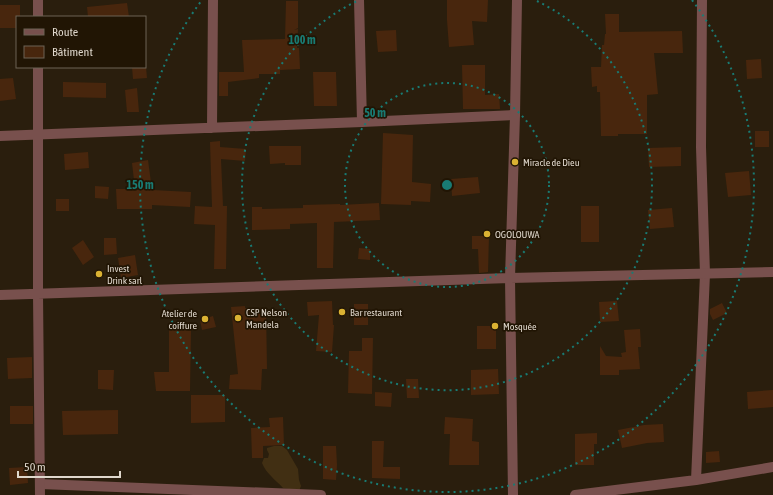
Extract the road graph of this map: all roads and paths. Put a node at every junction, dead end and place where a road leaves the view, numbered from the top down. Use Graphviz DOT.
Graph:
graph roads {
  1 [pos="38,0"];
  2 [pos="214,0"];
  3 [pos="359,0"];
  4 [pos="517,0"];
  5 [pos="702,0"];
  6 [pos="38,16"];
  7 [pos="38,68"];
  8 [pos="515,115"];
  9 [pos="362,122"];
  10 [pos="212,128"];
  11 [pos="38,135"];
  12 [pos="0,136"];
  13 [pos="773,272"];
  14 [pos="705,274"];
  15 [pos="510,278"];
  16 [pos="38,294"];
  17 [pos="0,295"];
  18 [pos="773,468"];
  19 [pos="696,480"];
  20 [pos="40,484"];
  21 [pos="40,495"];
  22 [pos="321,495"];
  23 [pos="513,495"];
  24 [pos="575,495"];
  1 -- 6 [label="street"];
  2 -- 10 [label="street"];
  3 -- 9 [label="street"];
  4 -- 8 [label="street"];
  5 -- 14 [label="street"];
  7 -- 11 [label="street"];
  8 -- 9 [label="street"];
  8 -- 15 [label="street"];
  9 -- 10 [label="street"];
  10 -- 11 [label="street"];
  11 -- 12 [label="street"];
  11 -- 16 [label="street"];
  13 -- 14 [label="street"];
  14 -- 15 [label="street"];
  14 -- 19 [label="street"];
  15 -- 16 [label="street"];
  15 -- 23 [label="street"];
  16 -- 17 [label="street"];
  16 -- 20 [label="street"];
  18 -- 19 [label="street"];
  19 -- 24 [label="street"];
  20 -- 21 [label="street"];
  20 -- 22 [label="street"];
}
